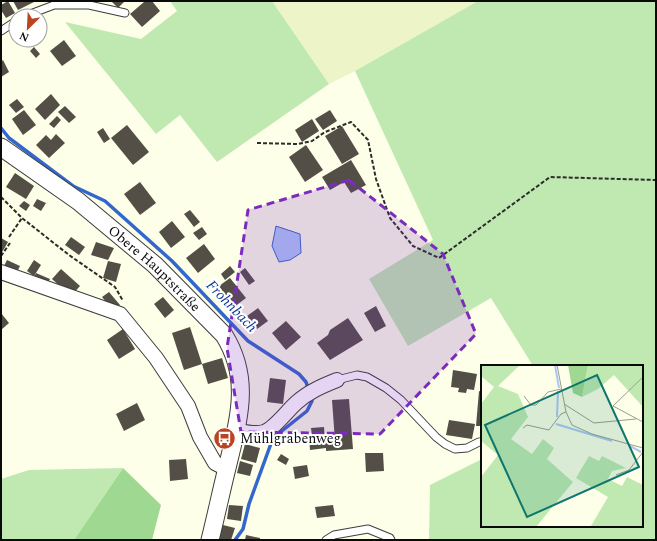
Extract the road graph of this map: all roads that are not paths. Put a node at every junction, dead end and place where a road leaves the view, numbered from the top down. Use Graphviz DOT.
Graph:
graph roads {
  1 [pos="46,8"];
  2 [pos="125,13"];
  3 [pos="1,147"];
  4 [pos="1,272"];
  5 [pos="337,380"];
  6 [pos="236,430"];
  7 [pos="479,442"];
  8 [pos="227,469"];
  9 [pos="210,540"];
  10 [pos="326,540"];
  11 [pos="391,540"];
  1 -- 2 [label="lane"];
  3 -- 6 [label="street, Obere Hauptstraße"];
  4 -- 8 [label="street"];
  5 -- 6 [label="street"];
  5 -- 7 [label="lane"];
  6 -- 8 [label="street, Obere Hauptstraße"];
  8 -- 9 [label="street, Obere Hauptstraße"];
  10 -- 11 [label="lane"];
}
